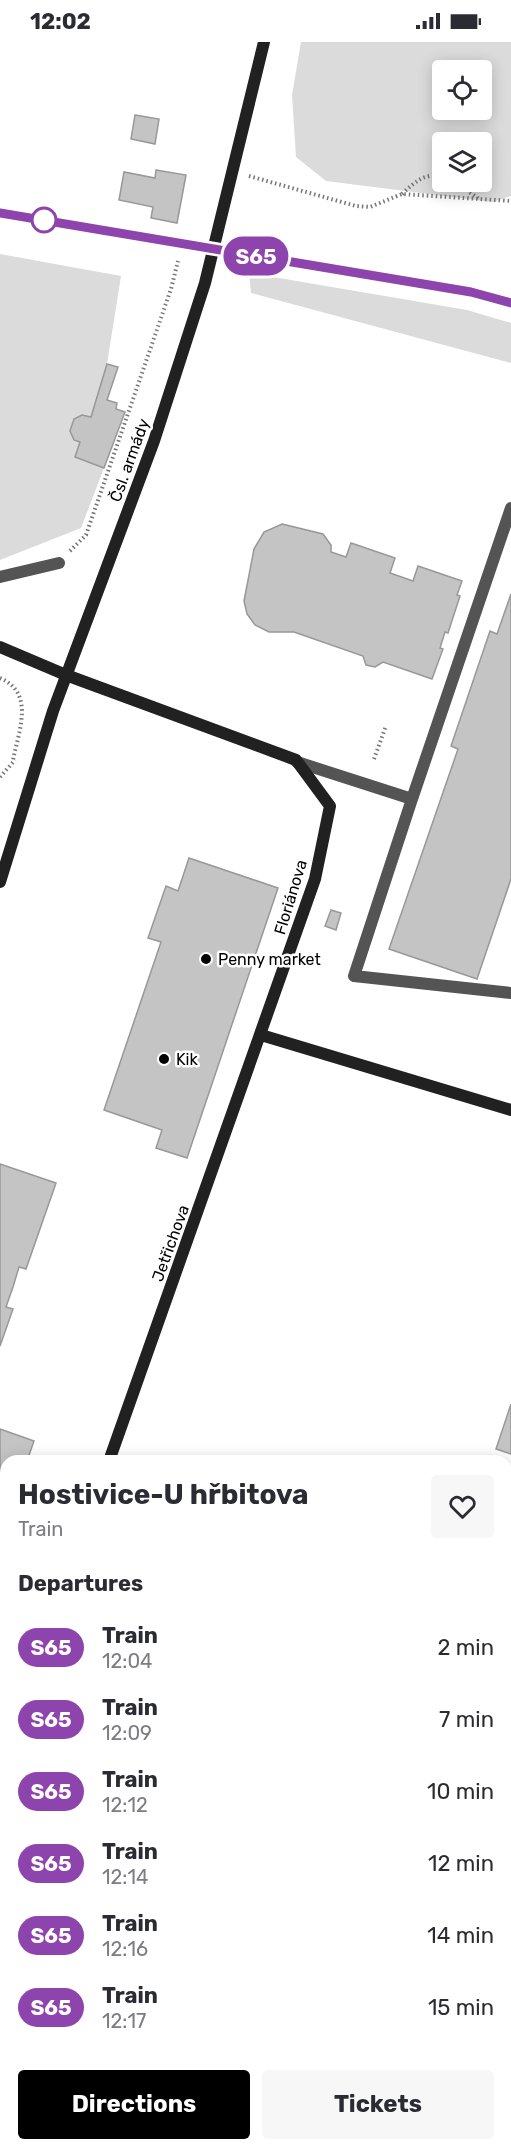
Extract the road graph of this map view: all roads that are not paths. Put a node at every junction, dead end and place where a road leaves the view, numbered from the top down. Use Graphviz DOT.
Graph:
graph roads {
  1 [pos="264,42"];
  2 [pos="511,508"];
  3 [pos="59,563"];
  4 [pos="0,577"];
  5 [pos="0,647"];
  6 [pos="66,675"];
  7 [pos="297,762"];
  8 [pos="412,799"];
  9 [pos="0,882"];
  10 [pos="511,993"];
  11 [pos="261,1035"];
  12 [pos="511,1110"];
  13 [pos="111,1455"];
  1 -- 6 [label="street, Čsl. armády"];
  2 -- 8 [label="lane"];
  3 -- 4 [label="lane"];
  5 -- 6 [label="street"];
  6 -- 7 [label="street"];
  6 -- 9 [label="street, Čsl. armády"];
  7 -- 8 [label="lane"];
  7 -- 11 [label="street, Floriánova"];
  8 -- 10 [label="lane"];
  11 -- 12 [label="street"];
  11 -- 13 [label="street, Jetřichova"];
}
